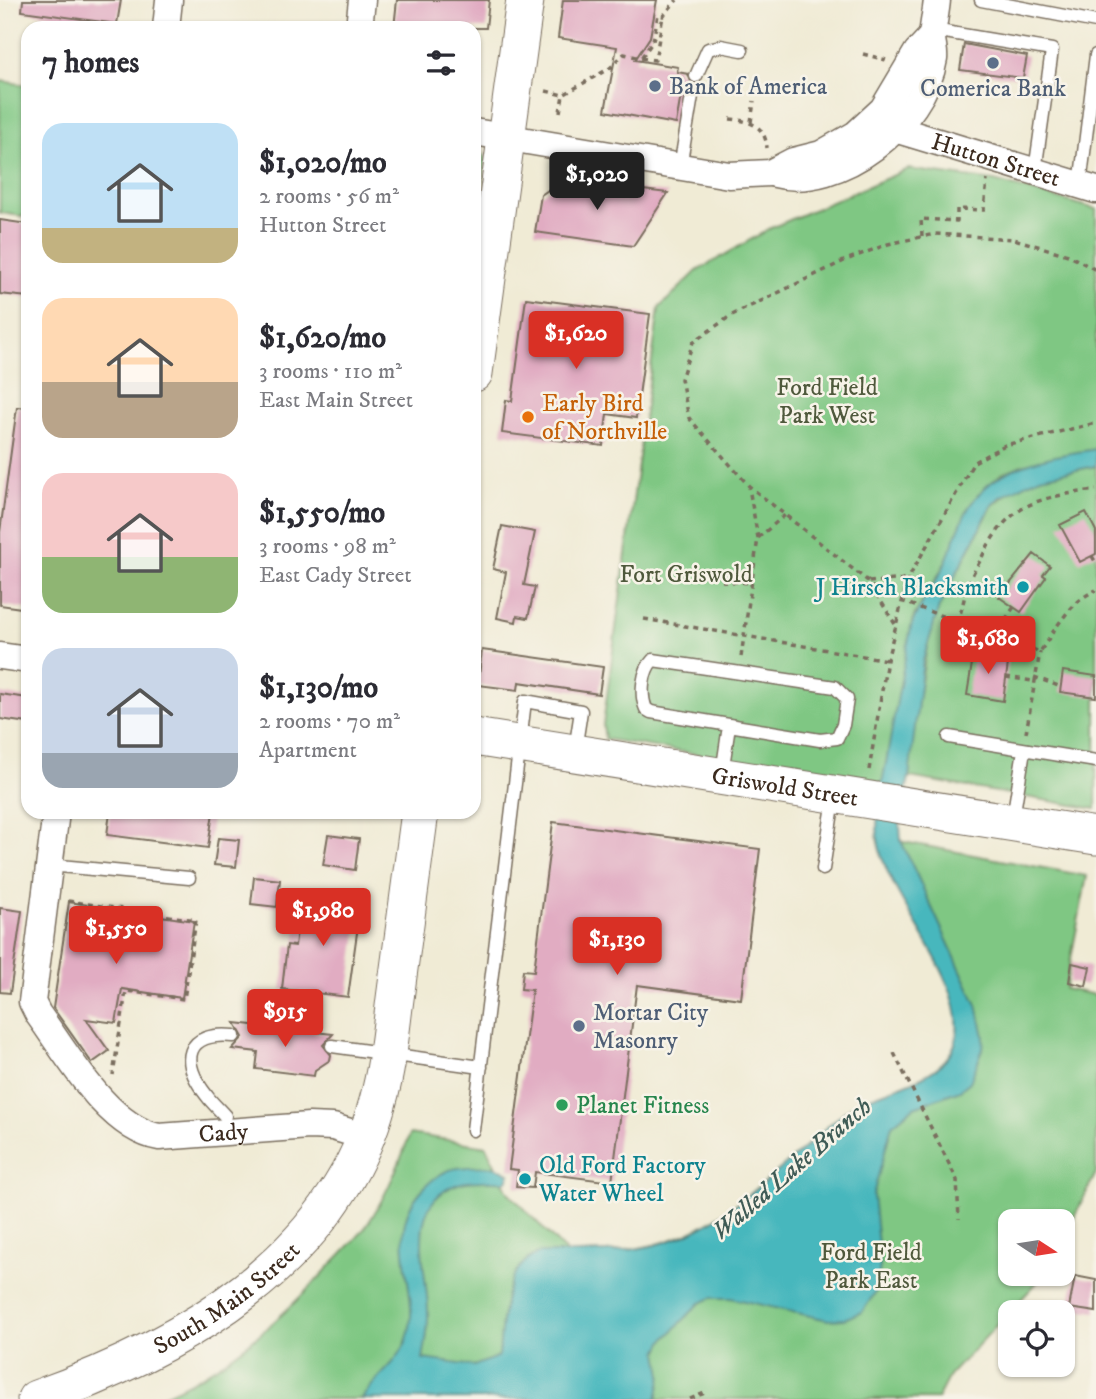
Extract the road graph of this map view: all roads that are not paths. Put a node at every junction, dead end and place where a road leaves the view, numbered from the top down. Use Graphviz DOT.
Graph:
graph roads {
  1 [pos="169,0"];
  2 [pos="362,0"];
  3 [pos="525,0"];
  4 [pos="937,0"];
  5 [pos="981,0"];
  6 [pos="167,21"];
  7 [pos="360,21"];
  8 [pos="1096,22"];
  9 [pos="933,33"];
  10 [pos="743,50"];
  11 [pos="1096,55"];
  12 [pos="695,76"];
  13 [pos="692,96"];
  14 [pos="886,122"];
  15 [pos="491,134"];
  16 [pos="680,167"];
  17 [pos="1035,171"];
  18 [pos="1088,187"];
  19 [pos="481,278"];
  20 [pos="0,656"];
  21 [pos="21,659"];
  22 [pos="729,726"];
  23 [pos="949,737"];
  24 [pos="481,738"];
  25 [pos="519,745"];
  26 [pos="1024,750"];
  27 [pos="1096,761"];
  28 [pos="721,777"];
  29 [pos="857,790"];
  30 [pos="55,819"];
  31 [pos="419,819"];
  32 [pos="1013,823"];
  33 [pos="1096,836"];
  34 [pos="49,864"];
  35 [pos="822,869"];
  36 [pos="189,878"];
  37 [pos="234,1036"];
  38 [pos="332,1046"];
  39 [pos="388,1056"];
  40 [pos="481,1067"];
  41 [pos="225,1116"];
  42 [pos="473,1130"];
  43 [pos="366,1137"];
  44 [pos="36,1399"];
  1 -- 6 [label="street"];
  2 -- 7 [label="street"];
  3 -- 15 [label="street"];
  4 -- 9 [label="street"];
  5 -- 8 [label="lane"];
  9 -- 14 [label="street"];
  9 -- 17 [label="lane"];
  10 -- 12 [label="lane"];
  11 -- 18 [label="lane"];
  13 -- 16 [label="lane"];
  14 -- 16 [label="street"];
  14 -- 17 [label="street, Hutton Street"];
  15 -- 16 [label="street"];
  15 -- 19 [label="street"];
  17 -- 18 [label="street, Hutton Street"];
  20 -- 21 [label="street"];
  22 -- 22 [label="lane"];
  22 -- 28 [label="lane"];
  23 -- 26 [label="lane"];
  24 -- 25 [label="street, Griswold Street"];
  25 -- 28 [label="street, Griswold Street"];
  25 -- 40 [label="lane"];
  26 -- 27 [label="lane"];
  26 -- 32 [label="lane"];
  28 -- 29 [label="street, Griswold Street"];
  29 -- 32 [label="street, Griswold Street"];
  29 -- 35 [label="lane"];
  30 -- 34 [label="street, Cady"];
  31 -- 39 [label="street, South Main Street"];
  32 -- 33 [label="street, Griswold Street"];
  34 -- 36 [label="lane"];
  34 -- 43 [label="street, Cady"];
  37 -- 41 [label="lane"];
  38 -- 39 [label="lane"];
  39 -- 40 [label="lane"];
  39 -- 43 [label="street, South Main Street"];
  40 -- 42 [label="lane"];
  43 -- 44 [label="street, South Main Street"];
}
